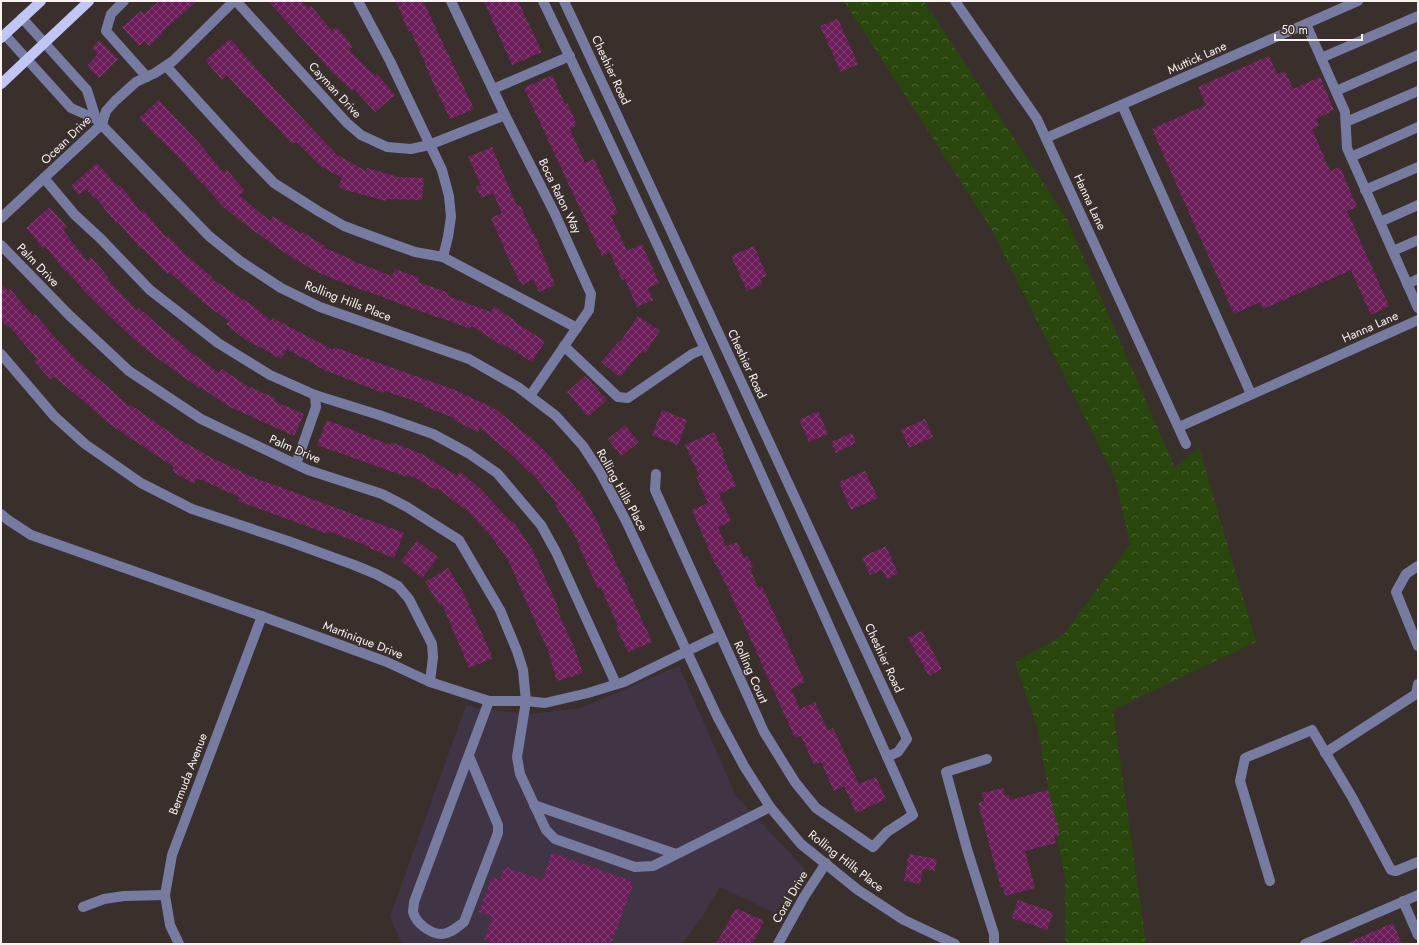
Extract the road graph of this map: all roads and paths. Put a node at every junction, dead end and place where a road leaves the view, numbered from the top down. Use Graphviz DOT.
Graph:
graph roads {
  1 [pos="41,1"];
  2 [pos="89,1"];
  3 [pos="124,1"];
  4 [pos="235,1"];
  5 [pos="358,1"];
  6 [pos="451,1"];
  7 [pos="543,1"];
  8 [pos="564,1"];
  9 [pos="955,1"];
  10 [pos="1358,1"];
  11 [pos="1418,16"];
  12 [pos="22,18"];
  13 [pos="1306,24"];
  14 [pos="3,36"];
  15 [pos="45,43"];
  16 [pos="1418,55"];
  17 [pos="570,56"];
  18 [pos="1321,58"];
  19 [pos="28,59"];
  20 [pos="166,66"];
  21 [pos="147,77"];
  22 [pos="1,84"];
  23 [pos="493,89"];
  24 [pos="1336,91"];
  25 [pos="1418,91"];
  26 [pos="1122,105"];
  27 [pos="505,115"];
  28 [pos="99,121"];
  29 [pos="1346,122"];
  30 [pos="1418,127"];
  31 [pos="1046,138"];
  32 [pos="429,145"];
  33 [pos="1351,157"];
  34 [pos="1418,167"];
  35 [pos="44,178"];
  36 [pos="1366,190"];
  37 [pos="1418,205"];
  38 [pos="1,218"];
  39 [pos="1380,222"];
  40 [pos="1418,240"];
  41 [pos="1,245"];
  42 [pos="1393,251"];
  43 [pos="443,257"];
  44 [pos="1418,280"];
  45 [pos="1407,284"];
  46 [pos="1418,308"];
  47 [pos="1418,320"];
  48 [pos="577,328"];
  49 [pos="564,346"];
  50 [pos="704,349"];
  51 [pos="1,354"];
  52 [pos="1251,394"];
  53 [pos="315,395"];
  54 [pos="530,396"];
  55 [pos="1179,427"];
  56 [pos="1186,444"];
  57 [pos="296,464"];
  58 [pos="656,474"];
  59 [pos="1,514"];
  60 [pos="1418,566"];
  61 [pos="262,616"];
  62 [pos="720,635"];
  63 [pos="1418,646"];
  64 [pos="687,651"];
  65 [pos="430,682"];
  66 [pos="616,684"];
  67 [pos="1418,684"];
  68 [pos="489,701"];
  69 [pos="526,701"];
  70 [pos="1325,753"];
  71 [pos="469,756"];
  72 [pos="887,757"];
  73 [pos="987,759"];
  74 [pos="534,805"];
  75 [pos="770,807"];
  76 [pos="676,854"];
  77 [pos="1418,862"];
  78 [pos="826,863"];
  79 [pos="1270,881"];
  80 [pos="165,895"];
  81 [pos="1418,895"];
  82 [pos="1403,901"];
  83 [pos="83,907"];
  84 [pos="1418,935"];
  85 [pos="179,944"];
  86 [pos="778,944"];
  87 [pos="955,944"];
  88 [pos="994,944"];
  89 [pos="1305,944"];
  1 -- 12 [label="main road"];
  2 -- 15 [label="main road"];
  3 -- 21 [label="street"];
  4 -- 20 [label="street, Ocean Drive"];
  4 -- 32 [label="street, Cayman Drive"];
  5 -- 32 [label="street"];
  6 -- 23 [label="street, Boca Raton Way"];
  7 -- 17 [label="street"];
  8 -- 72 [label="street, Cheshier Road"];
  9 -- 31 [label="street, Hanna Lane"];
  10 -- 13 [label="street, Muttick Lane"];
  11 -- 18 [label="street"];
  12 -- 14 [label="main road"];
  12 -- 15 [label="street, Rolling Hills Place"];
  13 -- 18 [label="street"];
  13 -- 26 [label="street, Muttick Lane"];
  14 -- 19 [label="street, Rolling Hills Place"];
  15 -- 19 [label="main road"];
  15 -- 28 [label="street, Rolling Hills Place"];
  16 -- 24 [label="street"];
  17 -- 23 [label="street"];
  17 -- 50 [label="street"];
  18 -- 24 [label="street"];
  19 -- 22 [label="main road"];
  19 -- 28 [label="street, Rolling Hills Place"];
  20 -- 21 [label="street, Ocean Drive"];
  20 -- 43 [label="street"];
  21 -- 28 [label="street, Ocean Drive"];
  23 -- 27 [label="street, Boca Raton Way"];
  24 -- 29 [label="street"];
  25 -- 29 [label="street"];
  26 -- 31 [label="street, Muttick Lane"];
  26 -- 52 [label="street"];
  27 -- 32 [label="street, Cayman Drive"];
  27 -- 48 [label="street, Boca Raton Way"];
  28 -- 35 [label="street, Ocean Drive"];
  28 -- 54 [label="street, Rolling Hills Place"];
  29 -- 33 [label="street"];
  30 -- 33 [label="street"];
  31 -- 55 [label="street, Hanna Lane"];
  32 -- 43 [label="street"];
  33 -- 36 [label="street"];
  34 -- 36 [label="street"];
  35 -- 38 [label="street, Ocean Drive"];
  35 -- 53 [label="street"];
  36 -- 39 [label="street"];
  37 -- 39 [label="street"];
  39 -- 42 [label="street"];
  40 -- 42 [label="street"];
  41 -- 57 [label="street, Palm Drive"];
  42 -- 45 [label="street"];
  43 -- 48 [label="street"];
  44 -- 45 [label="street"];
  45 -- 46 [label="street"];
  47 -- 52 [label="street, Hanna Lane"];
  48 -- 49 [label="street, Boca Raton Way"];
  49 -- 50 [label="street"];
  49 -- 54 [label="street, Boca Raton Way"];
  50 -- 72 [label="street"];
  51 -- 65 [label="street"];
  52 -- 55 [label="street, Hanna Lane"];
  53 -- 57 [label="street"];
  53 -- 66 [label="street"];
  54 -- 64 [label="street, Rolling Hills Place"];
  55 -- 56 [label="street, Hanna Lane"];
  57 -- 69 [label="street, Palm Drive"];
  58 -- 62 [label="street, Rolling Court"];
  59 -- 61 [label="street, Martinique Drive"];
  60 -- 63 [label="street"];
  61 -- 65 [label="street, Martinique Drive"];
  61 -- 80 [label="street, Bermuda Avenue"];
  62 -- 64 [label="street, Martinique Drive"];
  62 -- 72 [label="street, Rolling Court"];
  64 -- 66 [label="street, Martinique Drive"];
  64 -- 75 [label="street, Rolling Hills Place"];
  65 -- 68 [label="street, Martinique Drive"];
  66 -- 69 [label="street, Martinique Drive"];
  67 -- 70 [label="street"];
  68 -- 69 [label="street, Martinique Drive"];
  68 -- 71 [label="street"];
  69 -- 74 [label="street, Palm Drive"];
  70 -- 77 [label="street"];
  70 -- 79 [label="street"];
  71 -- 71 [label="street"];
  73 -- 88 [label="street"];
  74 -- 76 [label="street"];
  74 -- 76 [label="street, Palm Drive"];
  75 -- 76 [label="street, Palm Drive"];
  75 -- 78 [label="street, Rolling Hills Place"];
  78 -- 86 [label="street, Coral Drive"];
  78 -- 87 [label="street, Rolling Hills Place"];
  80 -- 83 [label="street"];
  80 -- 85 [label="street, Bermuda Avenue"];
  81 -- 82 [label="street"];
  82 -- 84 [label="street"];
  82 -- 89 [label="street"];
}
